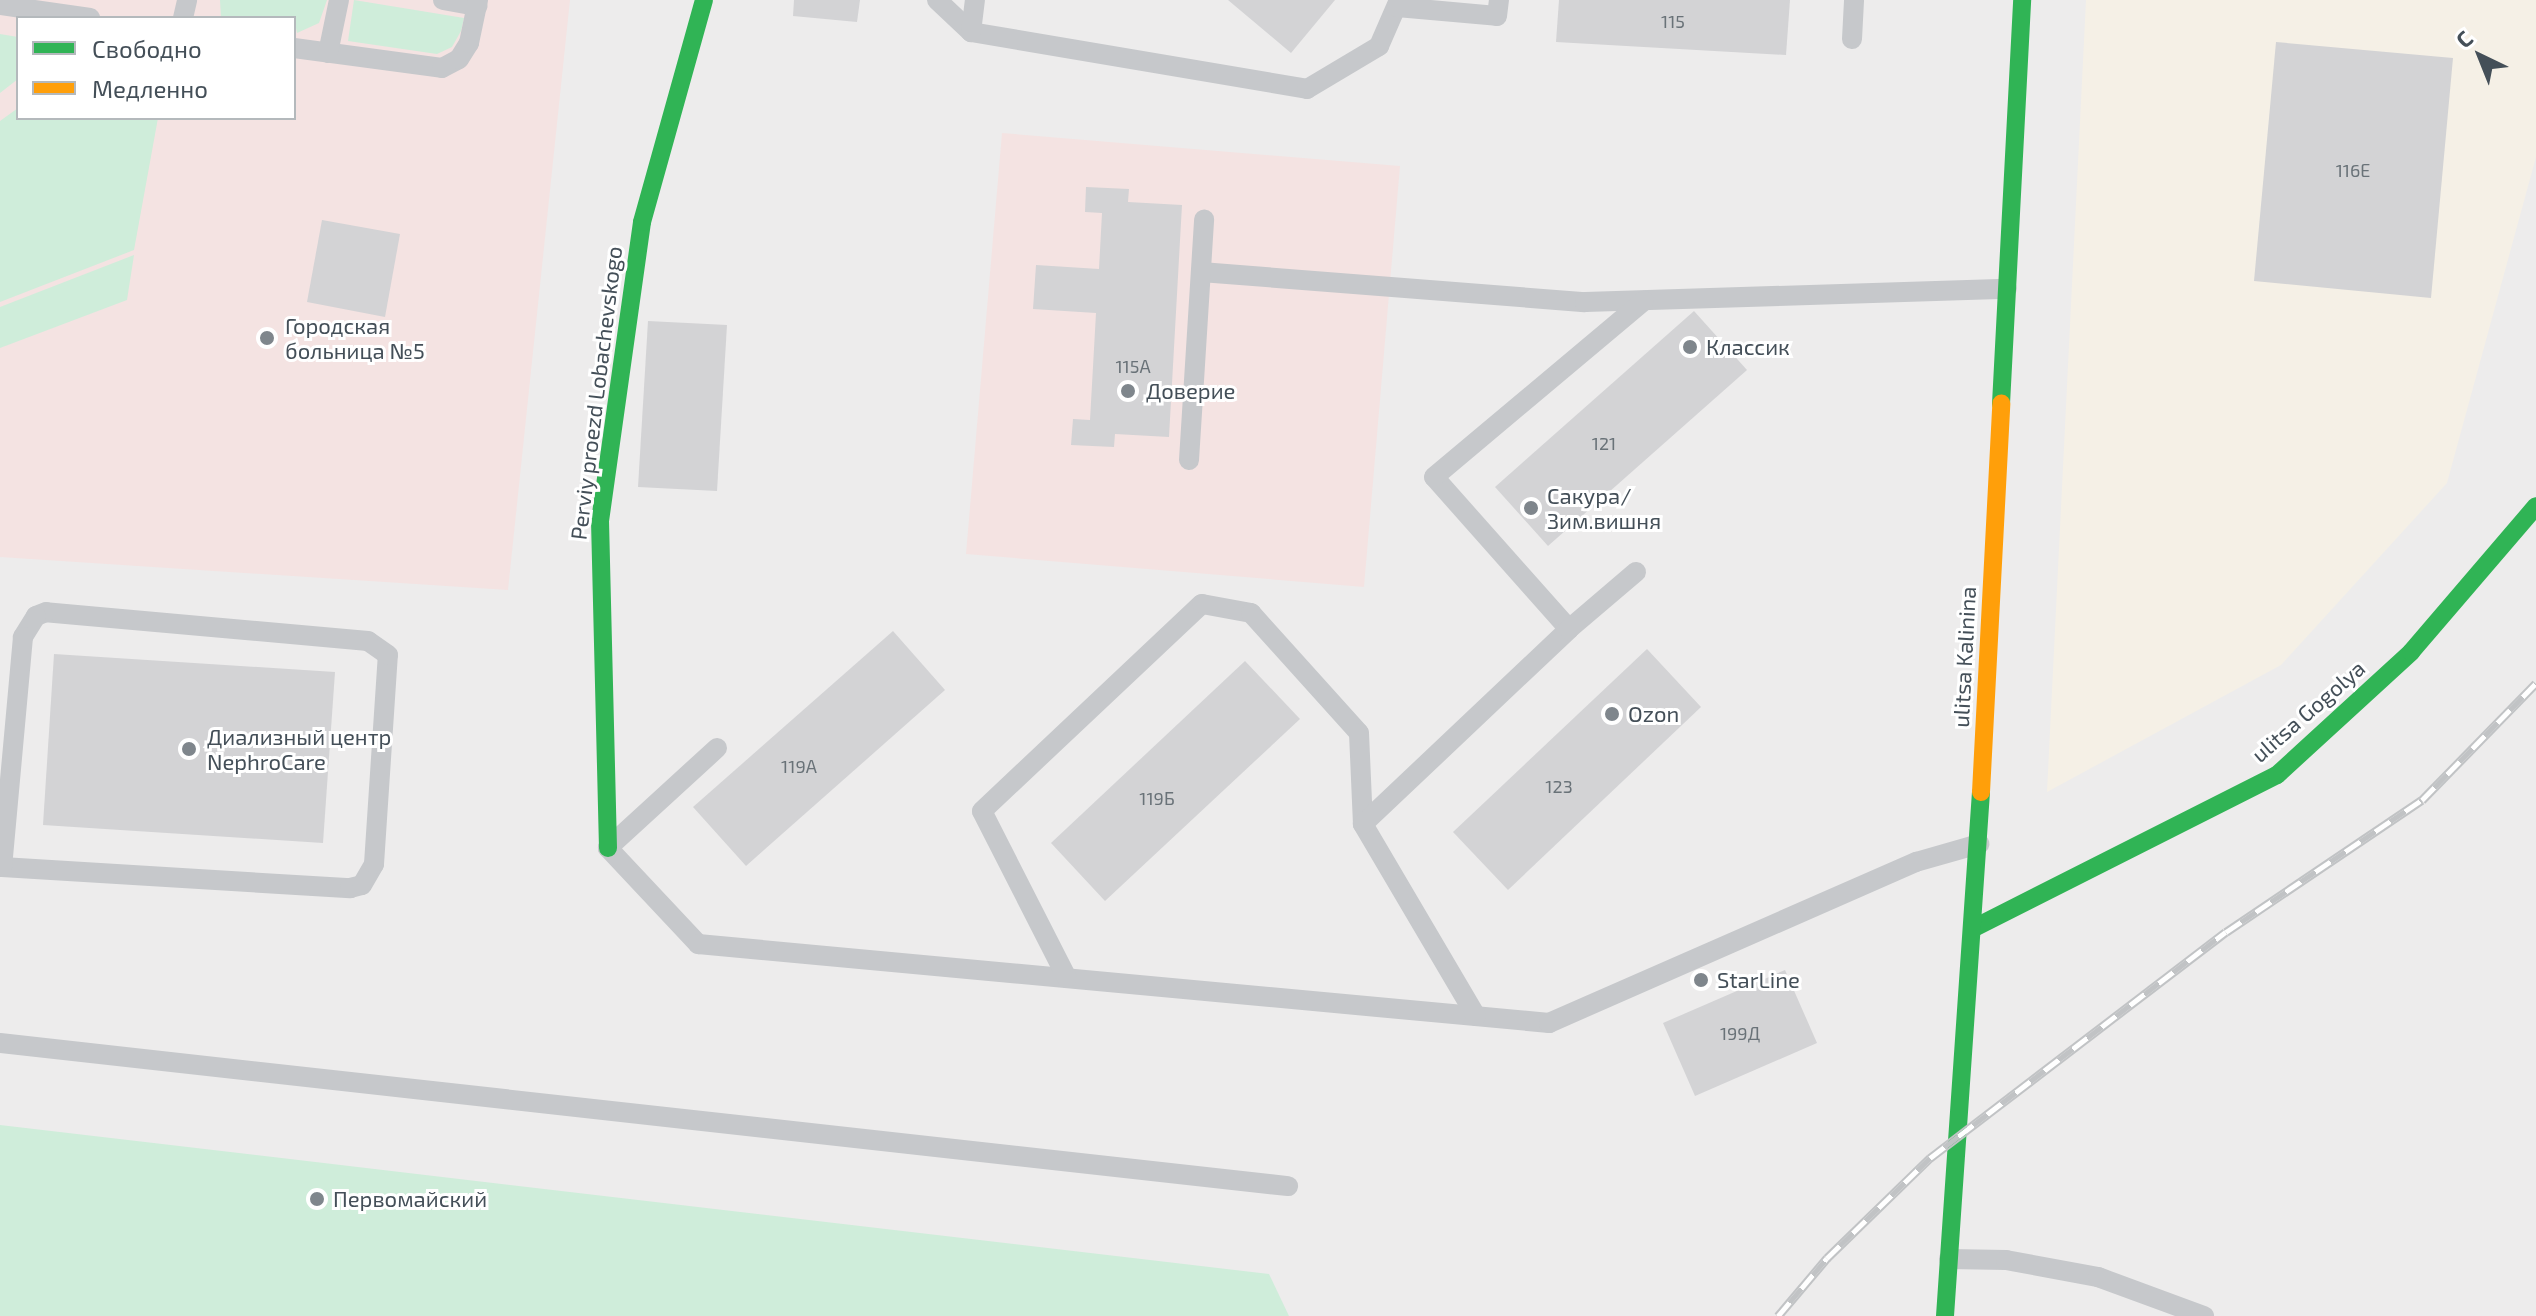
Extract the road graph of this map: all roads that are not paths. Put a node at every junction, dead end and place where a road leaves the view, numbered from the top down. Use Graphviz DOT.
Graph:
graph roads {
  1 [pos="339,0"];
  2 [pos="443,0"];
  3 [pos="704,0"];
  4 [pos="937,0"];
  5 [pos="975,0"];
  6 [pos="1499,0"];
  7 [pos="1854,0"];
  8 [pos="2022,0"];
  9 [pos="478,3"];
  10 [pos="1398,3"];
  11 [pos="13,4"];
  12 [pos="79,16"];
  13 [pos="971,32"];
  14 [pos="1852,39"];
  15 [pos="296,48"];
  16 [pos="328,53"];
  17 [pos="1204,219"];
  18 [pos="1201,272"];
  19 [pos="2007,289"];
  20 [pos="1644,301"];
  21 [pos="1189,460"];
  22 [pos="2536,506"];
  23 [pos="1636,572"];
  24 [pos="1569,629"];
  25 [pos="717,748"];
  26 [pos="1363,824"];
  27 [pos="1979,844"];
  28 [pos="608,848"];
  29 [pos="1,867"];
  30 [pos="1974,928"];
  31 [pos="1067,978"];
  32 [pos="1476,1016"];
  33 [pos="0,1043"];
  34 [pos="1288,1186"];
  35 [pos="1949,1259"];
  36 [pos="1945,1316"];
  37 [pos="2204,1316"];
  1 -- 16 [label="lane"];
  2 -- 9 [label="lane"];
  3 -- 28 [label="main road, Perviy proezd Lobachevskogo"];
  4 -- 13 [label="lane"];
  5 -- 13 [label="lane"];
  6 -- 10 [label="lane"];
  7 -- 14 [label="lane"];
  8 -- 19 [label="main road, ulitsa Kalinina"];
  9 -- 16 [label="lane"];
  10 -- 13 [label="lane"];
  11 -- 12 [label="lane"];
  15 -- 16 [label="lane"];
  17 -- 18 [label="lane"];
  18 -- 20 [label="lane"];
  18 -- 21 [label="lane"];
  19 -- 20 [label="lane"];
  19 -- 27 [label="main road, ulitsa Kalinina"];
  20 -- 24 [label="lane"];
  22 -- 30 [label="main road, ulitsa Gogolya"];
  23 -- 24 [label="lane"];
  24 -- 26 [label="lane"];
  25 -- 28 [label="lane"];
  26 -- 31 [label="lane"];
  26 -- 32 [label="lane"];
  27 -- 30 [label="main road, ulitsa Kalinina"];
  27 -- 32 [label="lane"];
  28 -- 31 [label="lane"];
  29 -- 29 [label="lane"];
  30 -- 35 [label="main road, ulitsa Kalinina"];
  31 -- 32 [label="lane"];
  33 -- 34 [label="lane"];
  35 -- 36 [label="main road, ulitsa Kalinina"];
  35 -- 37 [label="lane"];
}
